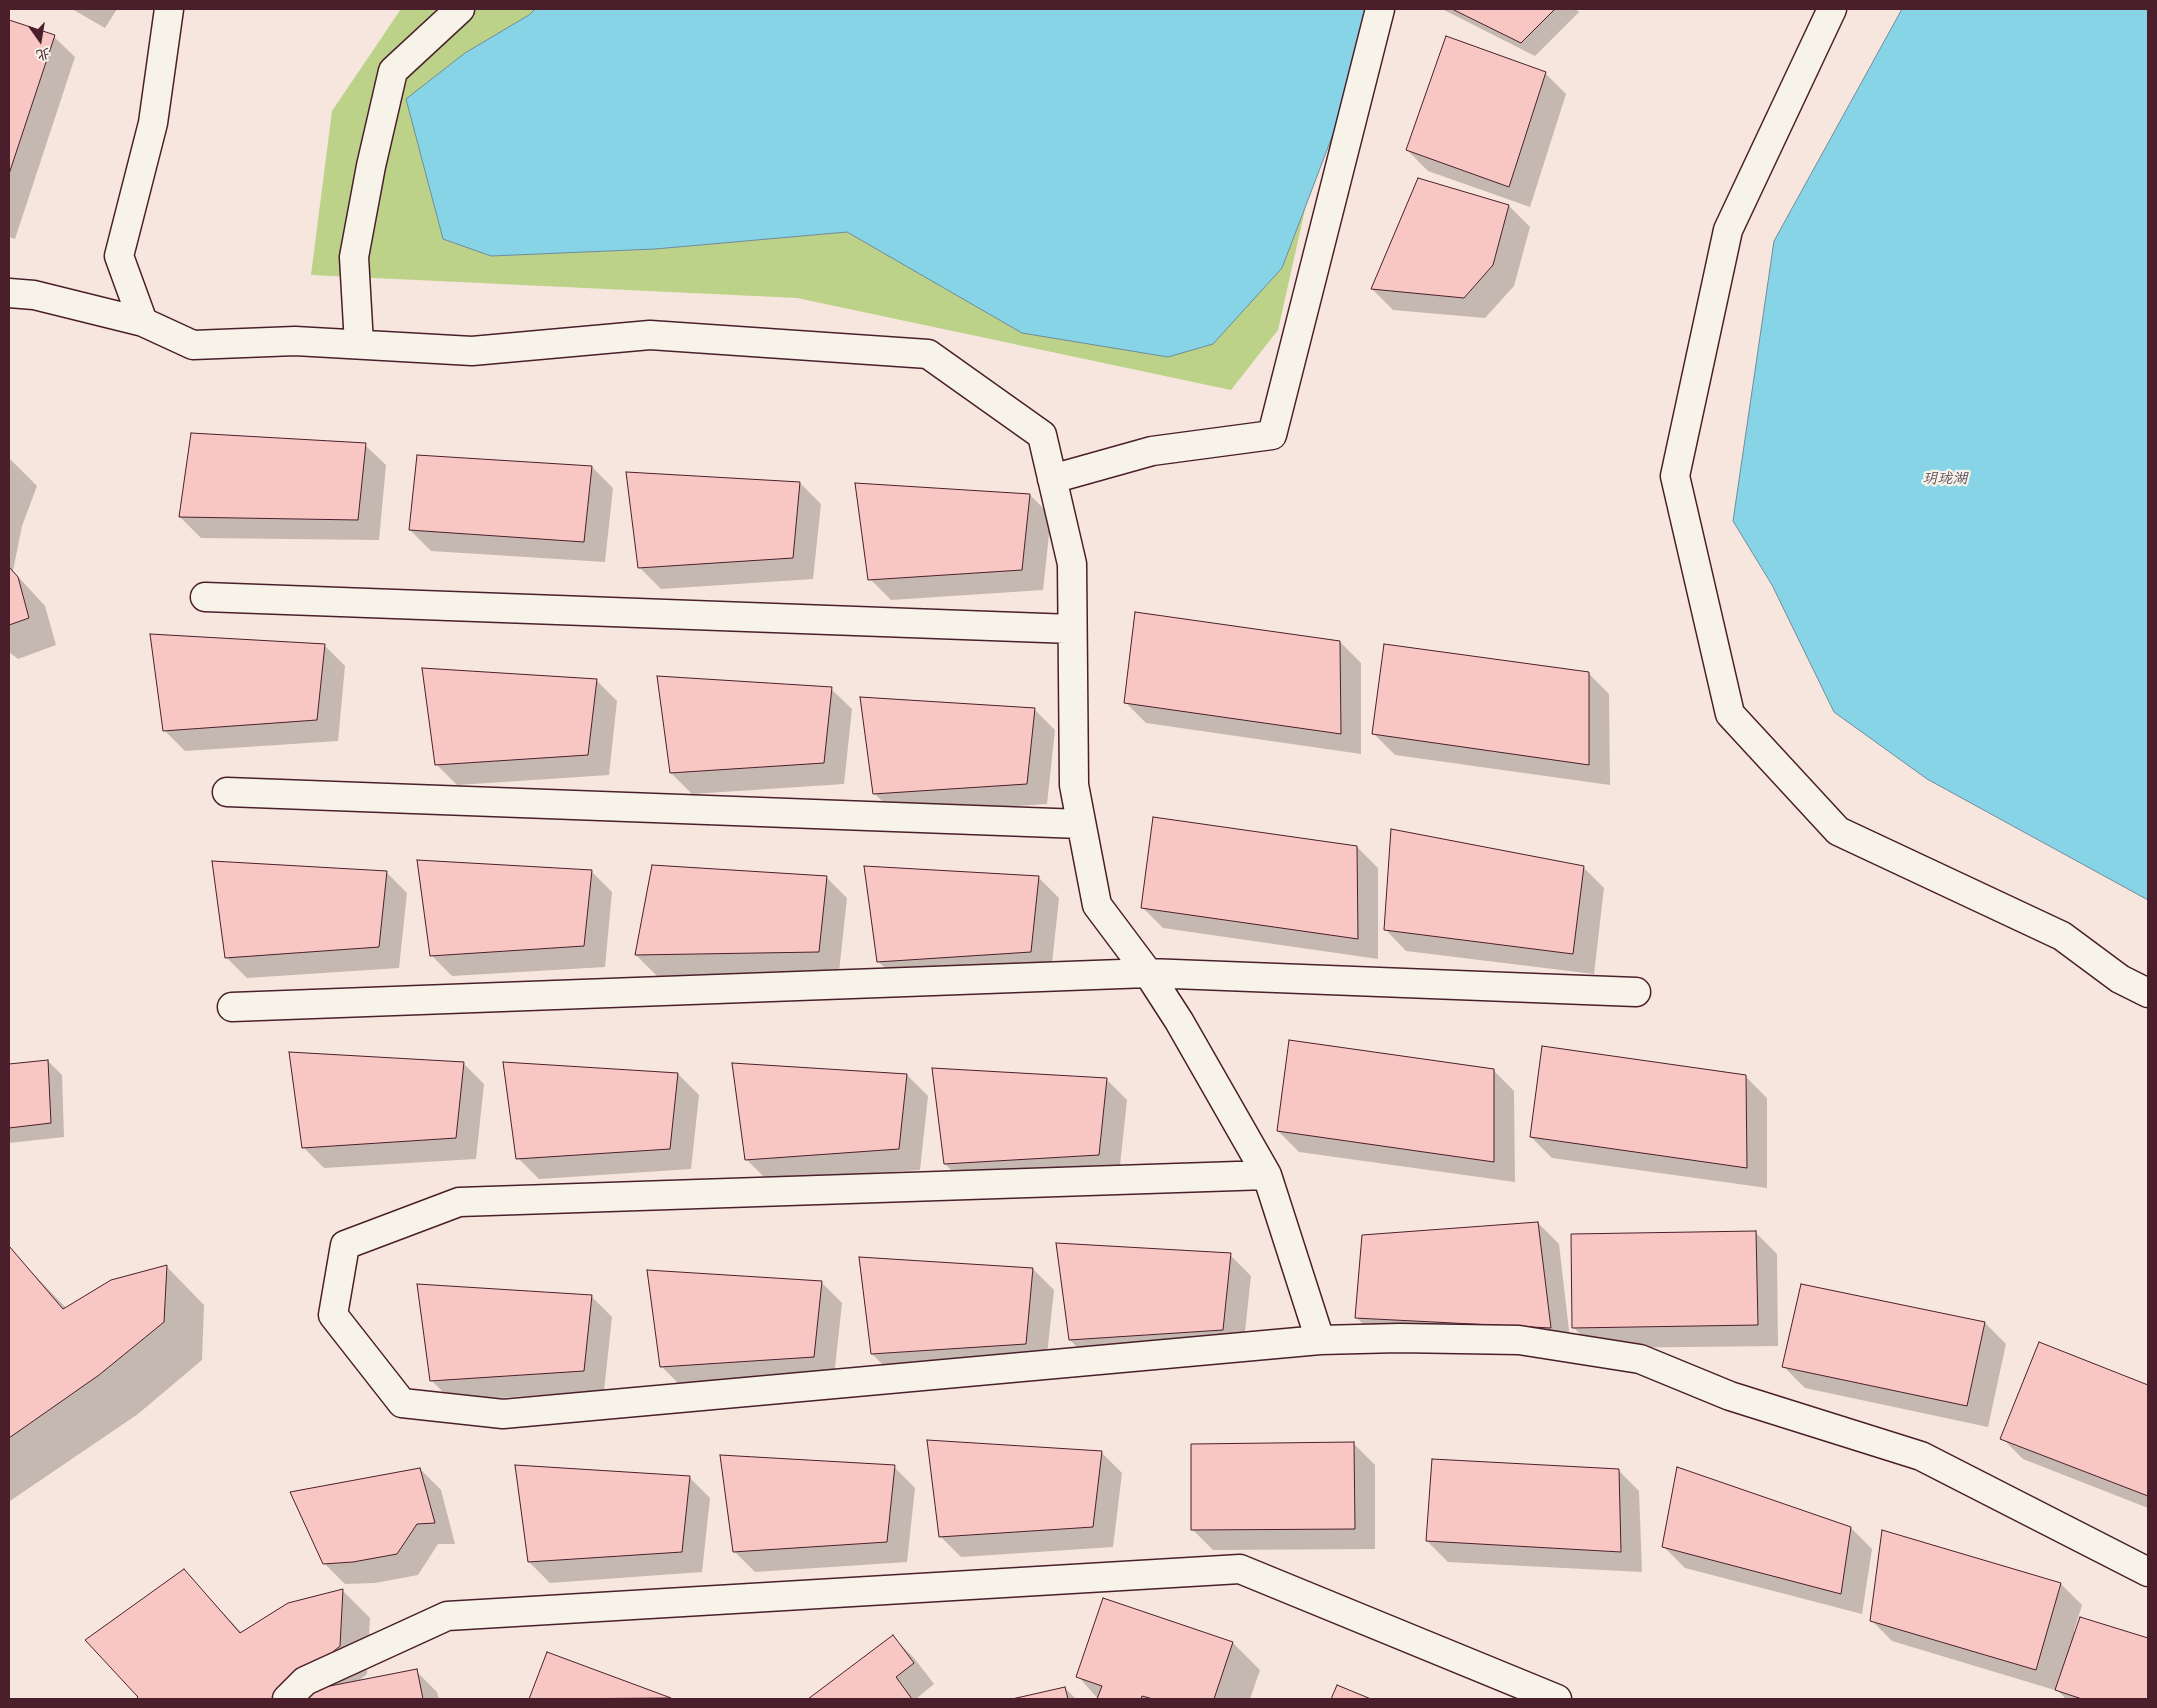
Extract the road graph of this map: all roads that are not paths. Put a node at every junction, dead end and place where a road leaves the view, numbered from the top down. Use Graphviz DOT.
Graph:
graph roads {
  1 [pos="169,9"];
  2 [pos="460,9"];
  3 [pos="1380,9"];
  4 [pos="1832,9"];
  5 [pos="9,293"];
  6 [pos="143,322"];
  7 [pos="359,344"];
  8 [pos="1052,479"];
  9 [pos="206,597"];
  10 [pos="1072,629"];
  11 [pos="227,792"];
  12 [pos="1081,824"];
  13 [pos="1148,973"];
  14 [pos="1636,992"];
  15 [pos="2148,993"];
  16 [pos="232,1007"];
  17 [pos="1267,1175"];
  18 [pos="1320,1340"];
  19 [pos="2148,1572"];
  20 [pos="287,1699"];
  21 [pos="1557,1699"];
  1 -- 6 [label="street"];
  2 -- 7 [label="street"];
  3 -- 8 [label="street"];
  4 -- 15 [label="street"];
  5 -- 6 [label="street"];
  6 -- 7 [label="street"];
  7 -- 8 [label="street"];
  8 -- 10 [label="street"];
  9 -- 10 [label="street"];
  10 -- 12 [label="street"];
  11 -- 12 [label="street"];
  12 -- 13 [label="street"];
  13 -- 14 [label="street"];
  13 -- 16 [label="street"];
  13 -- 17 [label="street"];
  17 -- 18 [label="street"];
  17 -- 18 [label="street"];
  18 -- 19 [label="street"];
  20 -- 21 [label="street"];
}
